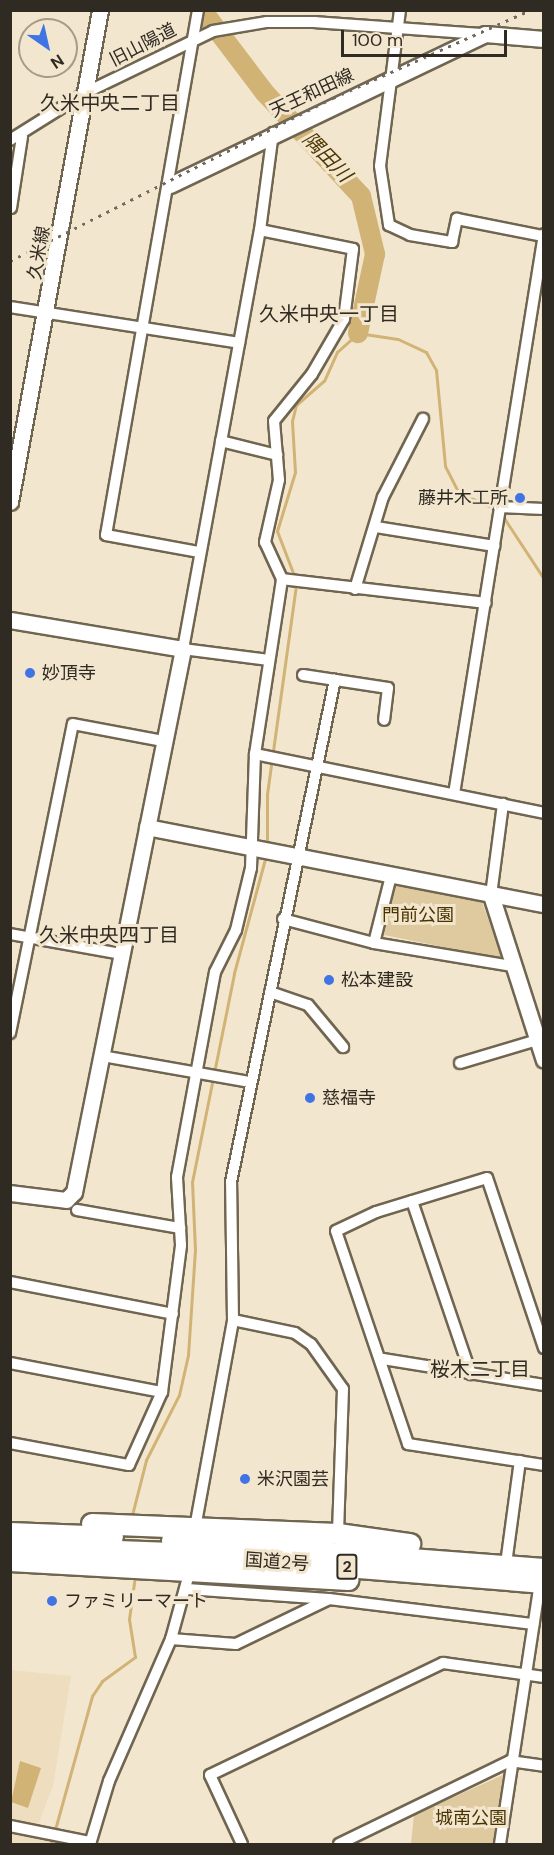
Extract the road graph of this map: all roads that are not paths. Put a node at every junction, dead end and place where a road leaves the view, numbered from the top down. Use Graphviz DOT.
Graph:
graph roads {
  1 [pos="100,10"];
  2 [pos="198,10"];
  3 [pos="400,10"];
  4 [pos="397,31"];
  5 [pos="485,34"];
  6 [pos="543,39"];
  7 [pos="191,40"];
  8 [pos="388,79"];
  9 [pos="85,93"];
  10 [pos="273,133"];
  11 [pos="16,139"];
  12 [pos="170,185"];
  13 [pos="11,208"];
  14 [pos="260,230"];
  15 [pos="543,235"];
  16 [pos="540,280"];
  17 [pos="10,307"];
  18 [pos="48,312"];
  19 [pos="145,325"];
  20 [pos="239,343"];
  21 [pos="423,419"];
  22 [pos="221,441"];
  23 [pos="277,455"];
  24 [pos="10,502"];
  25 [pos="499,507"];
  26 [pos="543,509"];
  27 [pos="376,527"];
  28 [pos="494,546"];
  29 [pos="199,552"];
  30 [pos="282,579"];
  31 [pos="355,589"];
  32 [pos="486,603"];
  33 [pos="10,620"];
  34 [pos="183,648"];
  35 [pos="269,660"];
  36 [pos="303,675"];
  37 [pos="335,680"];
  38 [pos="384,720"];
  39 [pos="163,741"];
  40 [pos="255,754"];
  41 [pos="316,766"];
  42 [pos="454,794"];
  43 [pos="503,804"];
  44 [pos="543,813"];
  45 [pos="147,827"];
  46 [pos="254,850"];
  47 [pos="296,856"];
  48 [pos="391,876"];
  49 [pos="491,895"];
  50 [pos="543,904"];
  51 [pos="283,918"];
  52 [pos="10,934"];
  53 [pos="28,936"];
  54 [pos="374,943"];
  55 [pos="121,954"];
  56 [pos="511,966"];
  57 [pos="270,992"];
  58 [pos="10,1033"];
  59 [pos="537,1040"];
  60 [pos="343,1047"];
  61 [pos="102,1056"];
  62 [pos="543,1060"];
  63 [pos="460,1063"];
  64 [pos="197,1074"];
  65 [pos="250,1082"];
  66 [pos="10,1192"];
  67 [pos="412,1201"];
  68 [pos="76,1210"];
  69 [pos="180,1228"];
  70 [pos="10,1282"];
  71 [pos="173,1314"];
  72 [pos="232,1320"];
  73 [pos="543,1348"];
  74 [pos="382,1359"];
  75 [pos="10,1363"];
  76 [pos="471,1374"];
  77 [pos="543,1384"];
  78 [pos="162,1392"];
  79 [pos="10,1443"];
  80 [pos="520,1461"];
  81 [pos="543,1465"];
  82 [pos="10,1520"];
  83 [pos="195,1528"];
  84 [pos="10,1533"];
  85 [pos="338,1533"];
  86 [pos="116,1545"];
  87 [pos="148,1546"];
  88 [pos="10,1547"];
  89 [pos="10,1561"];
  90 [pos="497,1568"];
  91 [pos="542,1578"];
  92 [pos="188,1580"];
  93 [pos="329,1599"];
  94 [pos="532,1624"];
  95 [pos="171,1639"];
  96 [pos="525,1674"];
  97 [pos="543,1677"];
  98 [pos="510,1761"];
  99 [pos="543,1766"];
  100 [pos="10,1826"];
  101 [pos="90,1843"];
  102 [pos="242,1845"];
  103 [pos="339,1845"];
  104 [pos="500,1845"];
  1 -- 9 [label="street, 久米線"];
  2 -- 7 [label="street"];
  3 -- 4 [label="street"];
  4 -- 5 [label="street, 旧山陽道"];
  4 -- 7 [label="street, 旧山陽道"];
  4 -- 8 [label="street"];
  5 -- 6 [label="street, 天王和田線"];
  5 -- 8 [label="street, 天王和田線"];
  7 -- 9 [label="street, 旧山陽道"];
  7 -- 12 [label="street"];
  8 -- 10 [label="street, 天王和田線"];
  8 -- 15 [label="street"];
  9 -- 11 [label="street, 旧山陽道"];
  9 -- 18 [label="street, 久米線"];
  10 -- 12 [label="street, 天王和田線"];
  10 -- 14 [label="street"];
  11 -- 13 [label="street"];
  12 -- 19 [label="street"];
  14 -- 20 [label="street"];
  14 -- 23 [label="street"];
  15 -- 16 [label="street"];
  16 -- 25 [label="street"];
  17 -- 18 [label="street"];
  18 -- 19 [label="street"];
  18 -- 24 [label="street, 久米線"];
  19 -- 20 [label="street"];
  19 -- 29 [label="street"];
  20 -- 22 [label="street"];
  21 -- 27 [label="street"];
  22 -- 23 [label="street"];
  22 -- 29 [label="street"];
  23 -- 30 [label="street"];
  25 -- 26 [label="street"];
  25 -- 28 [label="street"];
  27 -- 28 [label="street"];
  27 -- 31 [label="street"];
  28 -- 32 [label="street"];
  29 -- 34 [label="street"];
  30 -- 31 [label="street"];
  30 -- 35 [label="street"];
  31 -- 32 [label="street"];
  32 -- 42 [label="street"];
  33 -- 34 [label="street"];
  34 -- 35 [label="street"];
  34 -- 39 [label="street"];
  35 -- 40 [label="street"];
  36 -- 37 [label="street"];
  37 -- 38 [label="street"];
  37 -- 41 [label="street"];
  39 -- 45 [label="street"];
  39 -- 53 [label="street"];
  40 -- 41 [label="street"];
  40 -- 46 [label="street"];
  41 -- 42 [label="street"];
  41 -- 47 [label="street"];
  42 -- 43 [label="street"];
  43 -- 44 [label="street"];
  43 -- 49 [label="street"];
  45 -- 46 [label="street"];
  45 -- 55 [label="street"];
  46 -- 47 [label="street"];
  46 -- 64 [label="street"];
  47 -- 48 [label="street"];
  47 -- 51 [label="street"];
  48 -- 49 [label="street"];
  48 -- 54 [label="street"];
  49 -- 50 [label="street"];
  49 -- 56 [label="street"];
  51 -- 54 [label="street"];
  51 -- 57 [label="street"];
  52 -- 53 [label="street"];
  53 -- 55 [label="street"];
  53 -- 58 [label="street"];
  54 -- 56 [label="street"];
  55 -- 61 [label="street"];
  56 -- 59 [label="street"];
  57 -- 60 [label="street"];
  57 -- 65 [label="street"];
  59 -- 62 [label="street"];
  59 -- 63 [label="street"];
  61 -- 64 [label="street"];
  61 -- 66 [label="street"];
  64 -- 65 [label="street"];
  64 -- 69 [label="street"];
  65 -- 72 [label="street"];
  67 -- 73 [label="street"];
  67 -- 74 [label="street"];
  67 -- 76 [label="street"];
  68 -- 69 [label="street"];
  69 -- 71 [label="street"];
  70 -- 71 [label="street"];
  71 -- 78 [label="street"];
  72 -- 83 [label="street"];
  72 -- 85 [label="street"];
  74 -- 76 [label="street"];
  74 -- 80 [label="street"];
  75 -- 78 [label="street"];
  76 -- 77 [label="street"];
  78 -- 79 [label="street"];
  80 -- 81 [label="street"];
  80 -- 90 [label="street"];
  82 -- 86 [label="highway, 2"];
  83 -- 85 [label="highway, 2"];
  83 -- 87 [label="highway, 2"];
  84 -- 86 [label="highway, 国道2号 / 2"];
  85 -- 90 [label="highway, 2"];
  86 -- 87 [label="highway, 国道2号 / 2"];
  86 -- 87 [label="highway, 2"];
  86 -- 88 [label="highway, 国道2号 / 2"];
  86 -- 89 [label="highway, 2"];
  87 -- 90 [label="highway, 国道2号 / 2"];
  87 -- 92 [label="highway, 2"];
  90 -- 91 [label="highway, 国道2号 / 2"];
  90 -- 92 [label="highway, 2"];
  91 -- 94 [label="street"];
  92 -- 93 [label="street"];
  92 -- 95 [label="street"];
  93 -- 94 [label="street"];
  93 -- 95 [label="street"];
  94 -- 96 [label="street"];
  95 -- 101 [label="street"];
  96 -- 97 [label="street"];
  96 -- 98 [label="street"];
  96 -- 102 [label="street"];
  98 -- 99 [label="street"];
  98 -- 103 [label="street"];
  98 -- 104 [label="street"];
  100 -- 101 [label="street"];
}
